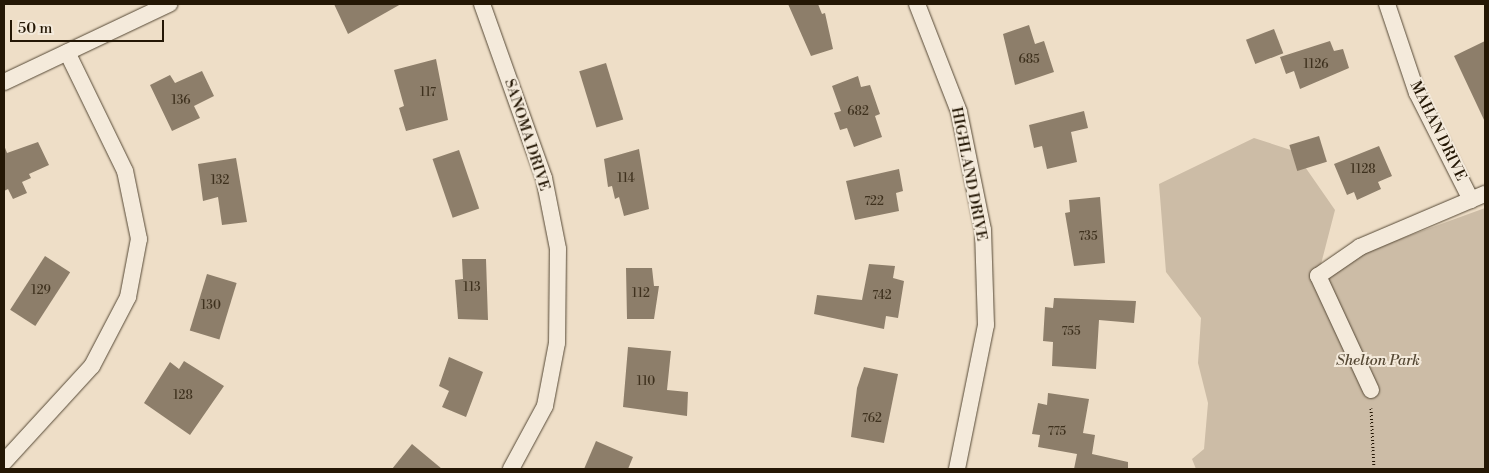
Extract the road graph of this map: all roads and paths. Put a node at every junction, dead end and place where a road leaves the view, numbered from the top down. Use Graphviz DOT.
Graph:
graph roads {
  1 [pos="169,4"];
  2 [pos="482,4"];
  3 [pos="917,4"];
  4 [pos="1387,4"];
  5 [pos="67,52"];
  6 [pos="4,82"];
  7 [pos="1478,197"];
  8 [pos="1371,390"];
  9 [pos="4,462"];
  10 [pos="511,469"];
  11 [pos="957,469"];
  12 [pos="1374,469"];
  1 -- 5 [label="street"];
  2 -- 10 [label="street, SANOMA DRIVE"];
  3 -- 11 [label="street, HIGHLAND DRIVE"];
  4 -- 7 [label="street, MAHAN DRIVE"];
  5 -- 6 [label="street"];
  5 -- 9 [label="street"];
  7 -- 8 [label="street"];
  8 -- 12 [label="path"];
}
